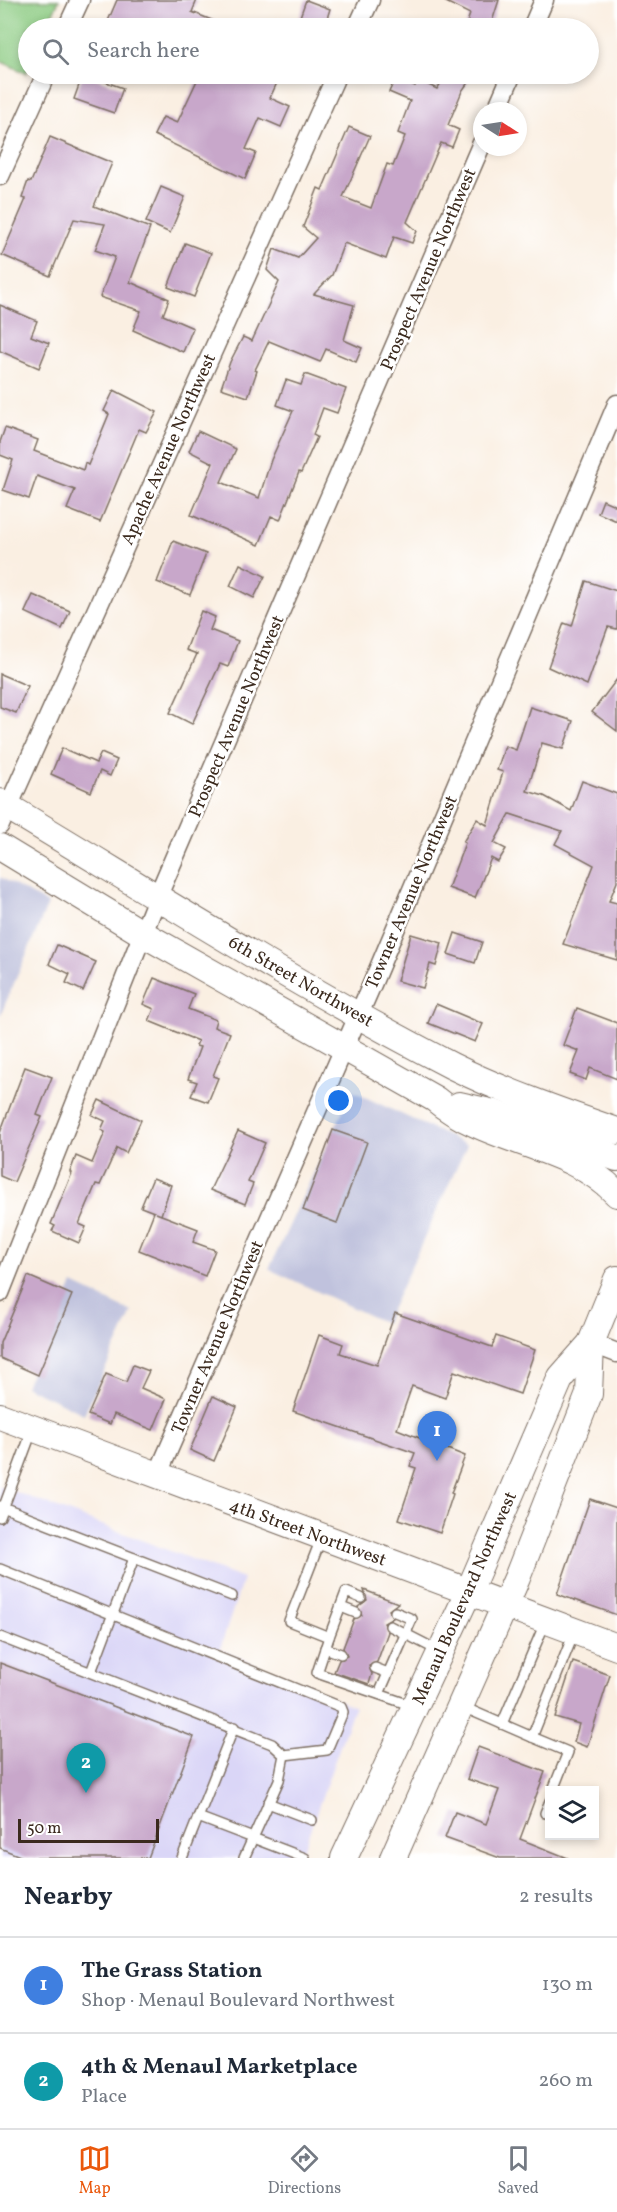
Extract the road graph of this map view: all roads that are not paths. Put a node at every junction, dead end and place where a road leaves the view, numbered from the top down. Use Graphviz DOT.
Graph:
graph roads {
  1 [pos="80,0"];
  2 [pos="370,0"];
  3 [pos="544,0"];
  4 [pos="72,18"];
  5 [pos="362,18"];
  6 [pos="536,18"];
  7 [pos="41,84"];
  8 [pos="332,84"];
  9 [pos="508,84"];
  10 [pos="500,102"];
  11 [pos="476,156"];
  12 [pos="0,176"];
  13 [pos="617,404"];
  14 [pos="3,811"];
  15 [pos="0,847"];
  16 [pos="157,898"];
  17 [pos="145,935"];
  18 [pos="358,1013"];
  19 [pos="343,1047"];
  20 [pos="435,1099"];
  21 [pos="617,1131"];
  22 [pos="617,1158"];
  23 [pos="617,1194"];
  24 [pos="617,1279"];
  25 [pos="0,1293"];
  26 [pos="591,1343"];
  27 [pos="617,1353"];
  28 [pos="0,1416"];
  29 [pos="33,1429"];
  30 [pos="157,1476"];
  31 [pos="1,1510"];
  32 [pos="322,1537"];
  33 [pos="134,1558"];
  34 [pos="0,1569"];
  35 [pos="469,1591"];
  36 [pos="232,1596"];
  37 [pos="361,1598"];
  38 [pos="505,1605"];
  39 [pos="341,1606"];
  40 [pos="395,1612"];
  41 [pos="356,1613"];
  42 [pos="112,1615"];
  43 [pos="546,1620"];
  44 [pos="390,1626"];
  45 [pos="575,1631"];
  46 [pos="406,1635"];
  47 [pos="0,1637"];
  48 [pos="330,1637"];
  49 [pos="617,1647"];
  50 [pos="325,1648"];
  51 [pos="440,1651"];
  52 [pos="341,1654"];
  53 [pos="375,1668"];
  54 [pos="91,1672"];
  55 [pos="388,1673"];
  56 [pos="379,1694"];
  57 [pos="415,1706"];
  58 [pos="460,1706"];
  59 [pos="502,1724"];
  60 [pos="234,1727"];
  61 [pos="532,1737"];
  62 [pos="284,1755"];
  63 [pos="555,1786"];
  64 [pos="268,1803"];
  65 [pos="198,1817"];
  66 [pos="312,1820"];
  67 [pos="252,1838"];
  68 [pos="300,1857"];
  69 [pos="182,1858"];
  70 [pos="244,1858"];
  71 [pos="344,1858"];
  72 [pos="393,1858"];
  1 -- 4 [label="street"];
  2 -- 5 [label="street"];
  3 -- 6 [label="street"];
  7 -- 12 [label="street"];
  8 -- 14 [label="street, Apache Avenue Northwest"];
  9 -- 10 [label="street"];
  11 -- 16 [label="street, Prospect Avenue Northwest"];
  13 -- 18 [label="street, Towner Avenue Northwest"];
  14 -- 16 [label="main road, 6th Street Northwest"];
  15 -- 17 [label="main road, 6th Street Northwest"];
  16 -- 17 [label="street, Prospect Avenue Northwest"];
  16 -- 18 [label="main road, 6th Street Northwest"];
  17 -- 19 [label="main road, 6th Street Northwest"];
  17 -- 25 [label="street, Prospect Avenue Northwest"];
  18 -- 19 [label="street, Towner Avenue Northwest"];
  18 -- 21 [label="main road, 6th Street Northwest"];
  19 -- 20 [label="main road, 6th Street Northwest"];
  19 -- 30 [label="street, Towner Avenue Northwest"];
  20 -- 22 [label="main road, 6th Street Northwest"];
  20 -- 23 [label="main road, 6th Street Northwest"];
  24 -- 26 [label="main road, Menaul Boulevard Northwest"];
  26 -- 27 [label="street"];
  26 -- 35 [label="main road, Menaul Boulevard Northwest"];
  26 -- 38 [label="main road, Menaul Boulevard Northwest"];
  28 -- 29 [label="main road, 4th Street Northwest"];
  29 -- 30 [label="main road, 4th Street Northwest"];
  29 -- 31 [label="lane"];
  30 -- 32 [label="main road, 4th Street Northwest"];
  31 -- 33 [label="lane"];
  32 -- 35 [label="main road, 4th Street Northwest"];
  32 -- 48 [label="lane"];
  33 -- 36 [label="lane"];
  33 -- 42 [label="lane"];
  34 -- 42 [label="lane"];
  35 -- 38 [label="main road, 4th Street Northwest"];
  35 -- 51 [label="main road, Menaul Boulevard Northwest"];
  37 -- 39 [label="lane"];
  38 -- 43 [label="main road, 4th Street Northwest"];
  38 -- 58 [label="main road, Menaul Boulevard Northwest"];
  39 -- 41 [label="lane"];
  39 -- 48 [label="lane"];
  40 -- 46 [label="lane"];
  42 -- 54 [label="lane"];
  42 -- 62 [label="lane"];
  43 -- 45 [label="main road, 4th Street Northwest"];
  43 -- 59 [label="lane"];
  44 -- 46 [label="lane"];
  45 -- 49 [label="main road, 4th Street Northwest"];
  45 -- 61 [label="lane"];
  46 -- 51 [label="lane"];
  46 -- 55 [label="lane"];
  47 -- 54 [label="lane"];
  48 -- 50 [label="lane"];
  50 -- 52 [label="lane"];
  50 -- 56 [label="lane"];
  51 -- 57 [label="main road, Menaul Boulevard Northwest"];
  53 -- 55 [label="lane"];
  54 -- 60 [label="lane"];
  55 -- 56 [label="lane"];
  56 -- 57 [label="lane"];
  57 -- 71 [label="main road, Menaul Boulevard Northwest"];
  58 -- 59 [label="lane"];
  58 -- 72 [label="main road, Menaul Boulevard Northwest"];
  59 -- 61 [label="lane"];
  60 -- 62 [label="lane"];
  60 -- 65 [label="lane"];
  61 -- 63 [label="lane"];
  62 -- 64 [label="lane"];
  64 -- 66 [label="lane"];
  64 -- 67 [label="lane"];
  65 -- 67 [label="lane"];
  65 -- 69 [label="lane"];
  67 -- 68 [label="lane"];
  67 -- 70 [label="lane"];
}
